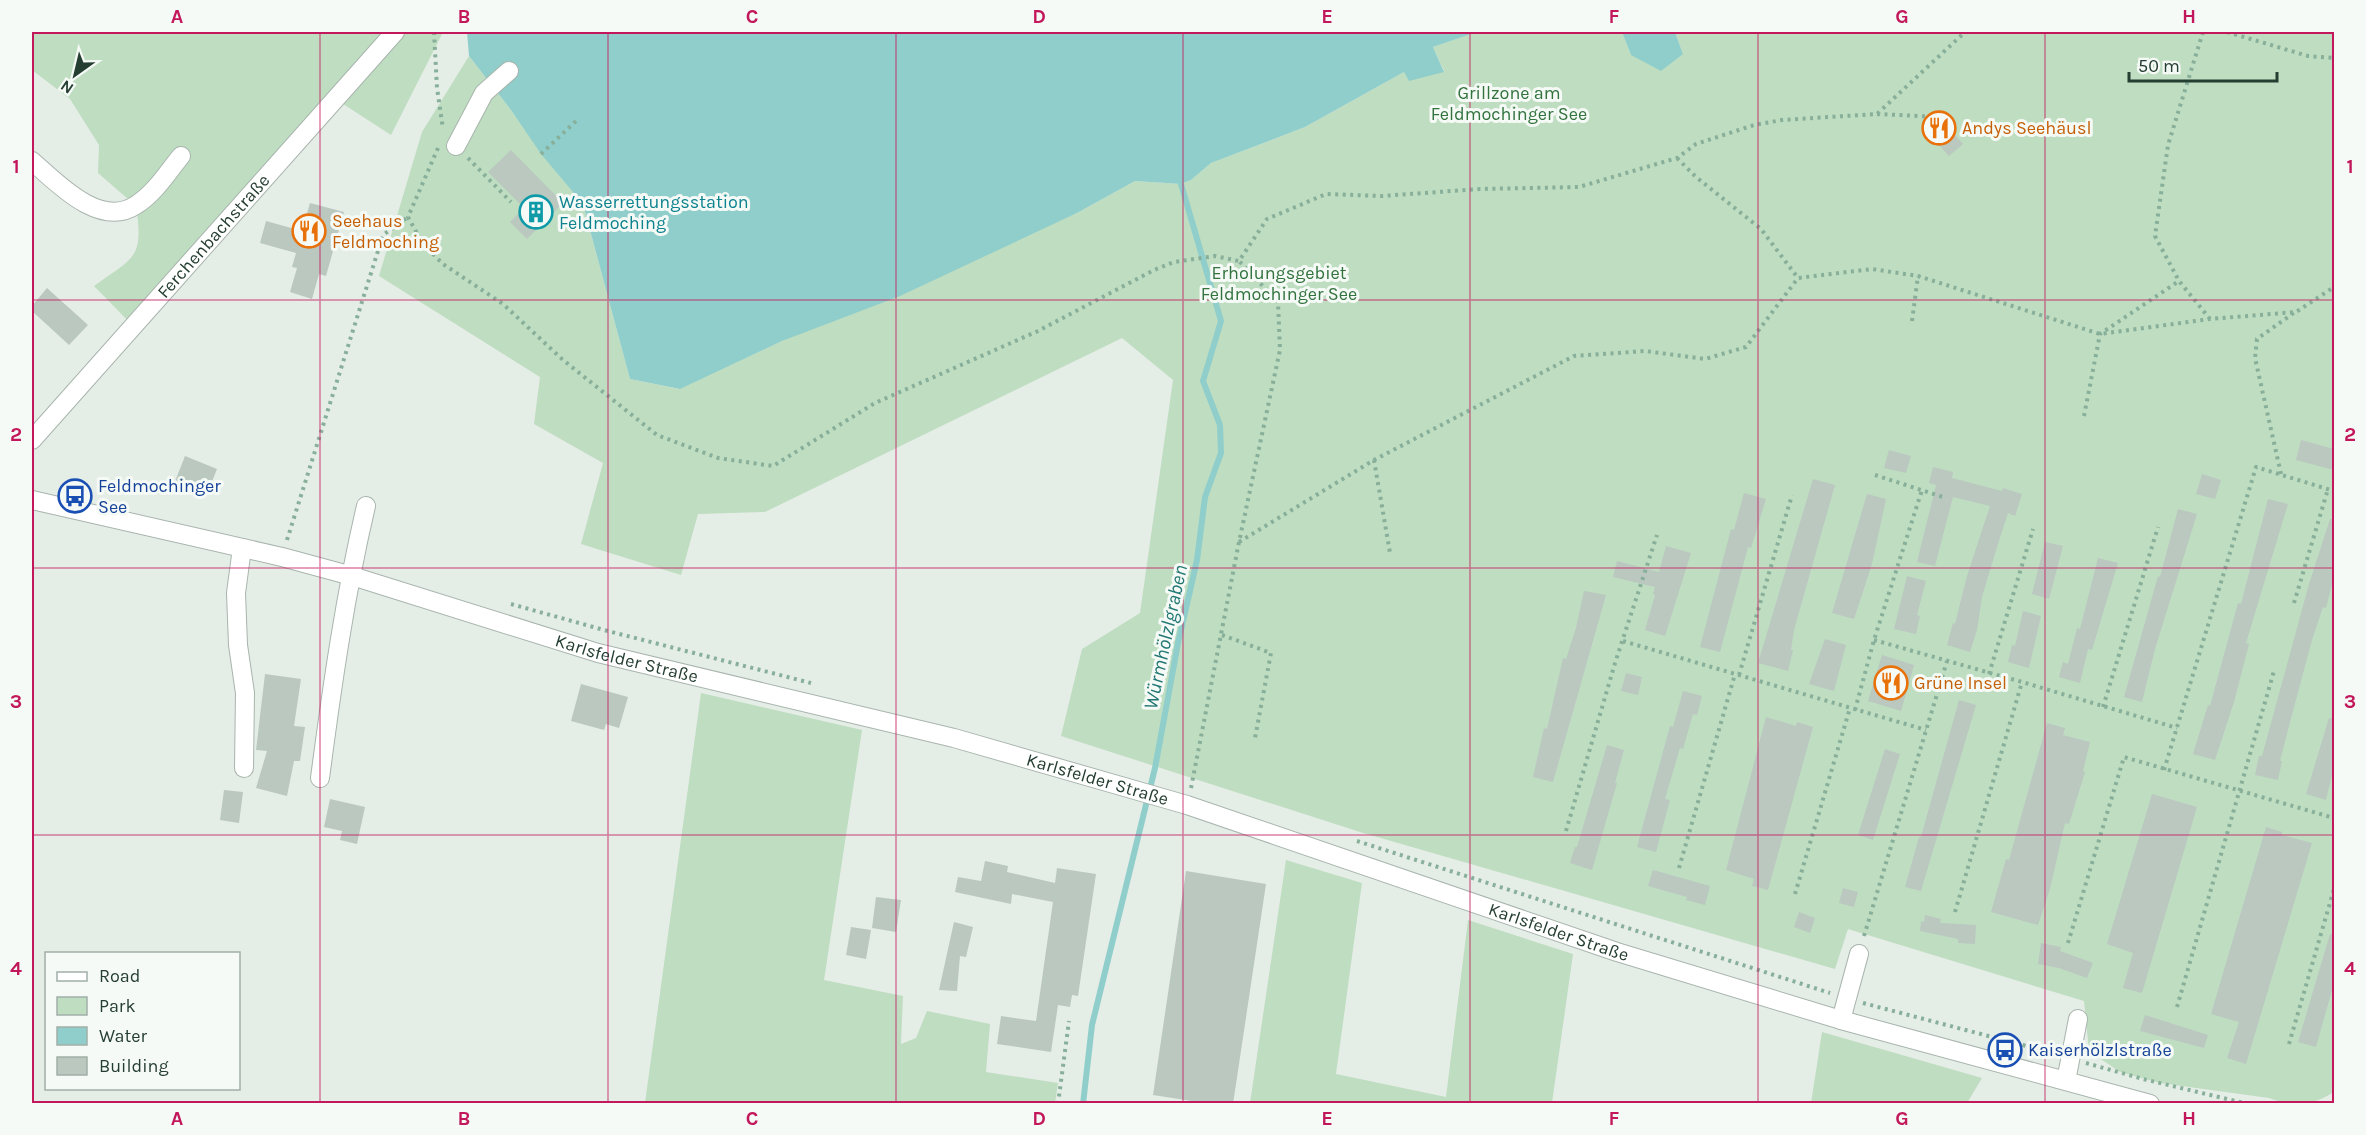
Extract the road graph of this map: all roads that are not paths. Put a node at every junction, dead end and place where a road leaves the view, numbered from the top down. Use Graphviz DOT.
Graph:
graph roads {
  1 [pos="396,32"];
  2 [pos="509,71"];
  3 [pos="450,141"];
  4 [pos="181,156"];
  5 [pos="32,161"];
  6 [pos="32,440"];
  7 [pos="32,500"];
  8 [pos="366,506"];
  9 [pos="242,548"];
  10 [pos="352,576"];
  11 [pos="244,768"];
  12 [pos="320,778"];
  13 [pos="1859,954"];
  14 [pos="2078,1019"];
  15 [pos="1841,1020"];
  16 [pos="2066,1081"];
  17 [pos="2150,1104"];
  1 -- 6 [label="street, Ferchenbachstraße"];
  2 -- 3 [label="street"];
  4 -- 5 [label="street"];
  7 -- 9 [label="street, Karlsfelder Straße"];
  8 -- 10 [label="street"];
  9 -- 10 [label="street, Karlsfelder Straße"];
  9 -- 11 [label="street"];
  10 -- 12 [label="street"];
  10 -- 15 [label="street, Karlsfelder Straße"];
  13 -- 15 [label="street"];
  14 -- 16 [label="street"];
  15 -- 16 [label="street, Karlsfelder Straße"];
  16 -- 17 [label="street, Karlsfelder Straße"];
}
